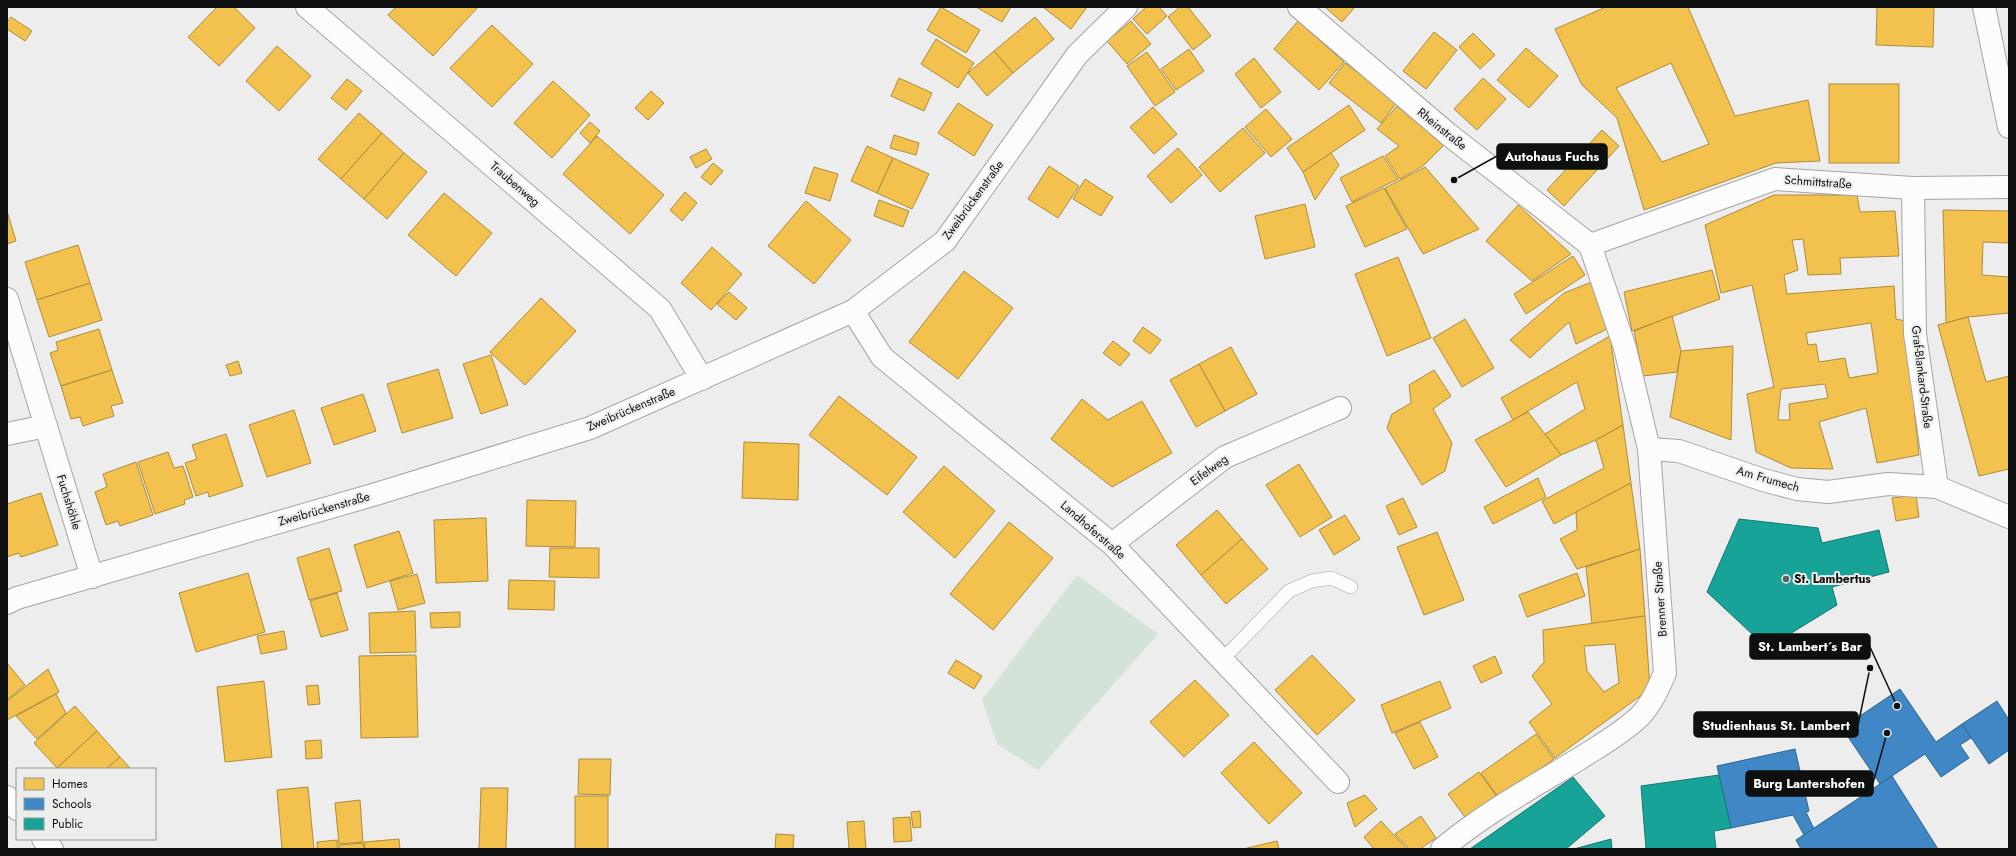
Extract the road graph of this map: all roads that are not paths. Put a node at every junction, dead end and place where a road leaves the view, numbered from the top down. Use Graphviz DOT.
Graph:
graph roads {
  1 [pos="307,7"];
  2 [pos="1126,7"];
  3 [pos="1299,7"];
  4 [pos="1984,7"];
  5 [pos="2009,127"];
  6 [pos="2009,187"];
  7 [pos="1913,188"];
  8 [pos="1590,245"];
  9 [pos="7,299"];
  10 [pos="853,311"];
  11 [pos="702,379"];
  12 [pos="1340,408"];
  13 [pos="46,426"];
  14 [pos="7,434"];
  15 [pos="1649,449"];
  16 [pos="1936,487"];
  17 [pos="2009,517"];
  18 [pos="1112,544"];
  19 [pos="92,577"];
  20 [pos="1351,587"];
  21 [pos="7,603"];
  22 [pos="1222,660"];
  23 [pos="1338,782"];
  24 [pos="7,797"];
  25 [pos="16,808"];
  26 [pos="44,840"];
  27 [pos="52,849"];
  28 [pos="1442,849"];
  1 -- 11 [label="street, Traubenweg"];
  2 -- 10 [label="street, Zweibrückenstraße"];
  3 -- 8 [label="street, Rheinstraße"];
  4 -- 5 [label="street"];
  6 -- 7 [label="street, Schmittstraße"];
  7 -- 8 [label="street, Schmittstraße"];
  7 -- 16 [label="street, Graf-Blankard-Straße"];
  8 -- 15 [label="street, Brenner Straße"];
  9 -- 13 [label="street, Fuchshöhle"];
  10 -- 11 [label="street, Zweibrückenstraße"];
  10 -- 18 [label="street, Landhoferstraße"];
  11 -- 19 [label="street, Zweibrückenstraße"];
  12 -- 18 [label="street, Eifelweg"];
  13 -- 14 [label="street"];
  13 -- 19 [label="street, Fuchshöhle"];
  15 -- 16 [label="street, Am Frumech"];
  15 -- 28 [label="street, Brenner Straße"];
  16 -- 17 [label="street"];
  18 -- 22 [label="street, Landhoferstraße"];
  19 -- 21 [label="street, Zweibrückenstraße"];
  20 -- 22 [label="lane"];
  22 -- 23 [label="street, Landhoferstraße"];
  24 -- 25 [label="street"];
  26 -- 27 [label="street"];
}
